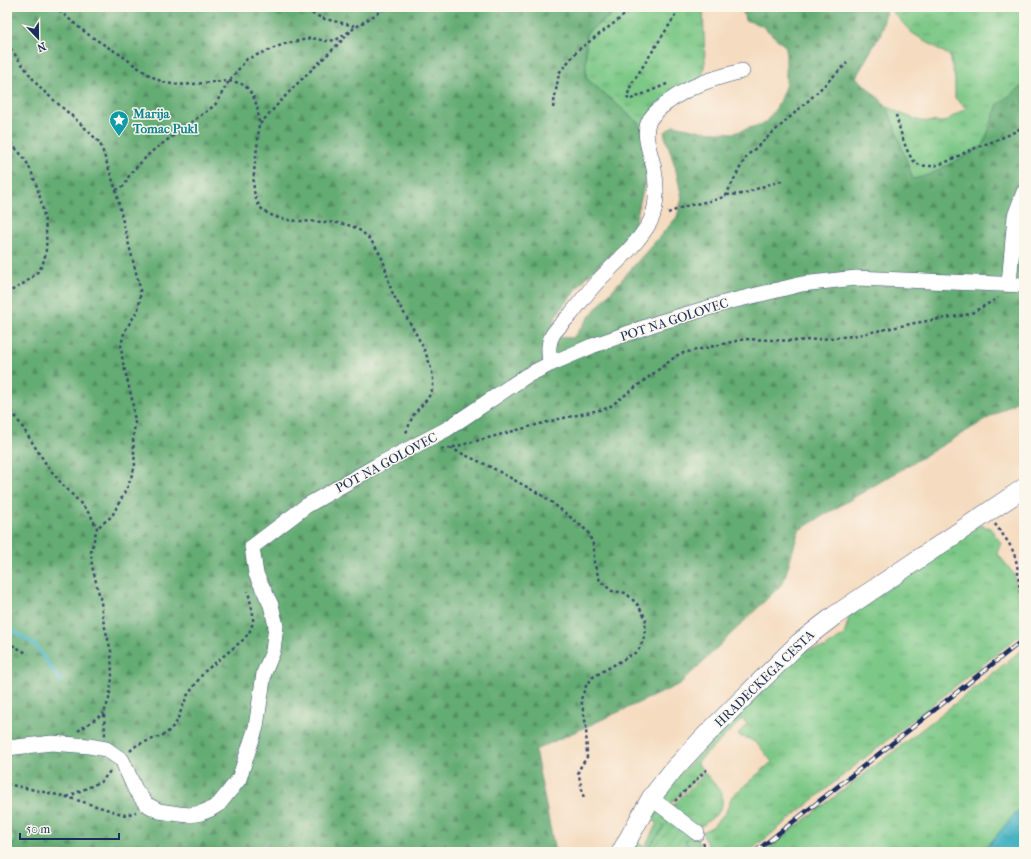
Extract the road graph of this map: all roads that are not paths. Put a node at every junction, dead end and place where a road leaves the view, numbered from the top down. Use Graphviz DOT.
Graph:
graph roads {
  1 [pos="742,71"];
  2 [pos="1024,192"];
  3 [pos="1017,285"];
  4 [pos="550,364"];
  5 [pos="1024,488"];
  6 [pos="7,748"];
  7 [pos="651,798"];
  8 [pos="697,833"];
  9 [pos="621,852"];
  1 -- 4 [label="street"];
  2 -- 3 [label="street"];
  3 -- 4 [label="street, POT NA GOLOVEC"];
  4 -- 6 [label="street, POT NA GOLOVEC"];
  5 -- 7 [label="street, HRADECKEGA CESTA"];
  7 -- 8 [label="street"];
  7 -- 9 [label="street, HRADECKEGA CESTA"];
}
